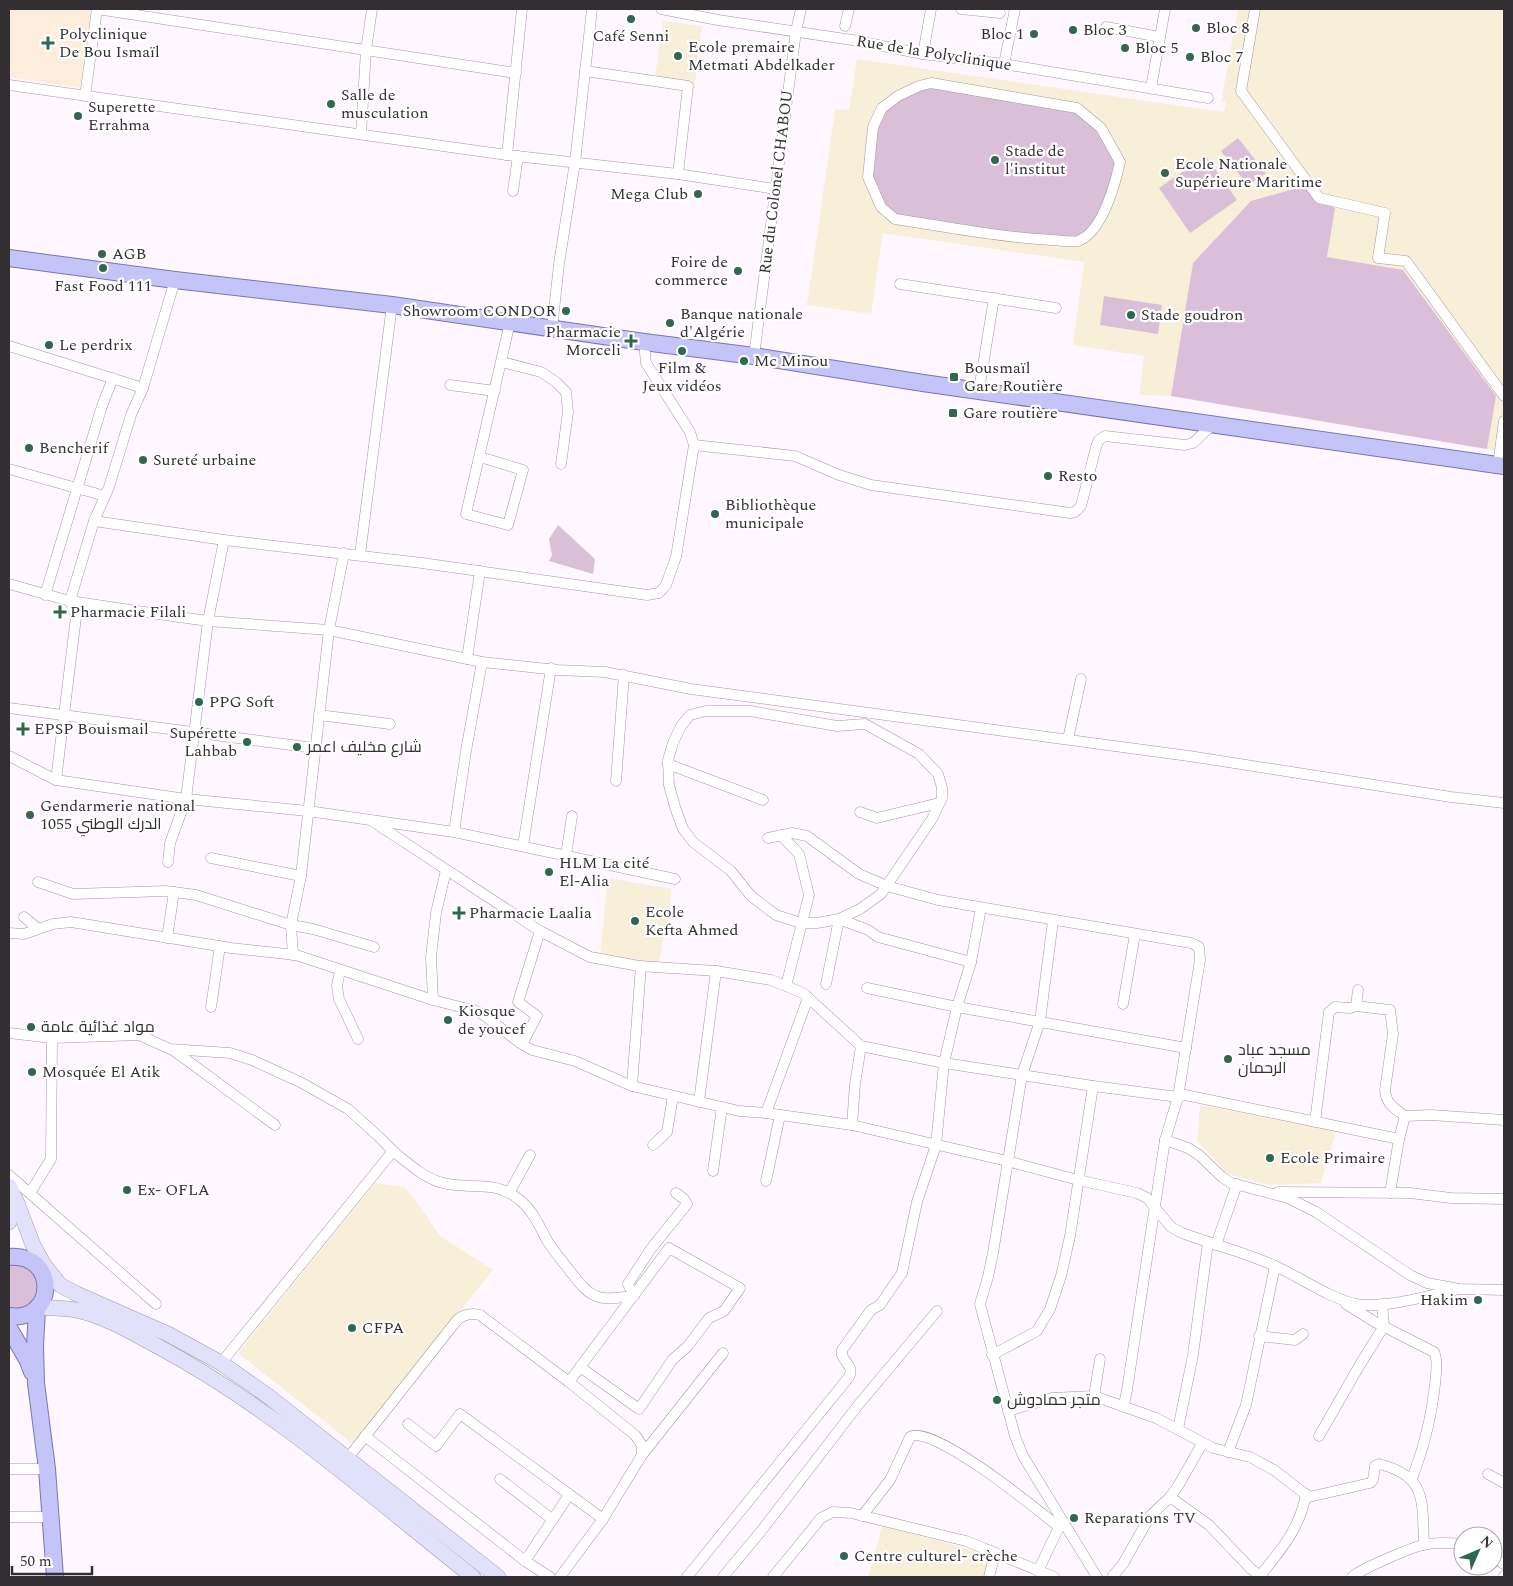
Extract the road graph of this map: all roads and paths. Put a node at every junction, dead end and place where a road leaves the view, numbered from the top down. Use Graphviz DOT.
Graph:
graph roads {
  1 [pos="97,9"];
  2 [pos="372,9"];
  3 [pos="522,9"];
  4 [pos="592,9"];
  5 [pos="661,9"];
  6 [pos="720,9"];
  7 [pos="801,9"];
  8 [pos="849,9"];
  9 [pos="931,9"];
  10 [pos="961,9"];
  11 [pos="1014,9"];
  12 [pos="1165,9"];
  13 [pos="1255,9"];
  14 [pos="1000,13"];
  15 [pos="718,20"];
  16 [pos="845,26"];
  17 [pos="1106,27"];
  18 [pos="796,31"];
  19 [pos="1160,37"];
  20 [pos="366,50"];
  21 [pos="923,54"];
  22 [pos="1004,64"];
  23 [pos="585,71"];
  24 [pos="516,73"];
  25 [pos="9,85"];
  26 [pos="1151,88"];
  27 [pos="85,96"];
  28 [pos="1208,98"];
  29 [pos="361,134"];
  30 [pos="507,155"];
  31 [pos="518,156"];
  32 [pos="575,162"];
  33 [pos="678,174"];
  34 [pos="775,189"];
  35 [pos="513,191"];
  36 [pos="1078,241"];
  37 [pos="9,258"];
  38 [pos="175,280"];
  39 [pos="900,284"];
  40 [pos="994,298"];
  41 [pos="392,306"];
  42 [pos="1056,308"];
  43 [pos="510,322"];
  44 [pos="552,328"];
  45 [pos="644,342"];
  46 [pos="9,346"];
  47 [pos="754,356"];
  48 [pos="502,362"];
  49 [pos="113,378"];
  50 [pos="450,385"];
  51 [pos="143,388"];
  52 [pos="979,390"];
  53 [pos="495,391"];
  54 [pos="1504,396"];
  55 [pos="1504,421"];
  56 [pos="1213,424"];
  57 [pos="694,445"];
  58 [pos="480,458"];
  59 [pos="561,464"];
  60 [pos="1501,465"];
  61 [pos="9,469"];
  62 [pos="76,489"];
  63 [pos="105,496"];
  64 [pos="94,521"];
  65 [pos="224,540"];
  66 [pos="344,553"];
  67 [pos="360,555"];
  68 [pos="480,571"];
  69 [pos="9,584"];
  70 [pos="45,595"];
  71 [pos="70,601"];
  72 [pos="208,621"];
  73 [pos="329,630"];
  74 [pos="467,659"];
  75 [pos="482,662"];
  76 [pos="551,668"];
  77 [pos="624,675"];
  78 [pos="1081,679"];
  79 [pos="9,708"];
  80 [pos="827,708"];
  81 [pos="64,714"];
  82 [pos="319,715"];
  83 [pos="390,724"];
  84 [pos="826,724"];
  85 [pos="194,734"];
  86 [pos="1068,739"];
  87 [pos="314,748"];
  88 [pos="9,756"];
  89 [pos="668,764"];
  90 [pos="56,780"];
  91 [pos="616,781"];
  92 [pos="186,799"];
  93 [pos="763,800"];
  94 [pos="939,803"];
  95 [pos="1504,803"];
  96 [pos="308,811"];
  97 [pos="860,812"];
  98 [pos="572,816"];
  99 [pos="372,821"];
  100 [pos="454,832"];
  101 [pos="781,835"];
  102 [pos="768,838"];
  103 [pos="523,846"];
  104 [pos="566,855"];
  105 [pos="211,858"];
  106 [pos="168,862"];
  107 [pos="446,870"];
  108 [pos="301,876"];
  109 [pos="675,879"];
  110 [pos="38,882"];
  111 [pos="887,886"];
  112 [pos="174,892"];
  113 [pos="981,908"];
  114 [pos="24,917"];
  115 [pos="839,919"];
  116 [pos="1054,921"];
  117 [pos="801,923"];
  118 [pos="291,925"];
  119 [pos="37,928"];
  120 [pos="540,931"];
  121 [pos="9,933"];
  122 [pos="1135,934"];
  123 [pos="168,938"];
  124 [pos="220,946"];
  125 [pos="374,946"];
  126 [pos="293,955"];
  127 [pos="972,962"];
  128 [pos="642,966"];
  129 [pos="340,970"];
  130 [pos="716,970"];
  131 [pos="826,984"];
  132 [pos="786,986"];
  133 [pos="867,988"];
  134 [pos="1358,990"];
  135 [pos="808,998"];
  136 [pos="433,1000"];
  137 [pos="1122,1004"];
  138 [pos="1356,1006"];
  139 [pos="212,1007"];
  140 [pos="957,1007"];
  141 [pos="1040,1021"];
  142 [pos="9,1033"];
  143 [pos="52,1038"];
  144 [pos="358,1039"];
  145 [pos="522,1044"];
  146 [pos="861,1046"];
  147 [pos="1186,1048"];
  148 [pos="172,1049"];
  149 [pos="944,1063"];
  150 [pos="1022,1075"];
  151 [pos="632,1086"];
  152 [pos="1093,1086"];
  153 [pos="673,1096"];
  154 [pos="1178,1097"];
  155 [pos="699,1102"];
  156 [pos="722,1107"];
  157 [pos="766,1113"];
  158 [pos="780,1115"];
  159 [pos="1405,1116"];
  160 [pos="1504,1120"];
  161 [pos="1315,1122"];
  162 [pos="275,1125"];
  163 [pos="852,1125"];
  164 [pos="1399,1139"];
  165 [pos="1165,1140"];
  166 [pos="936,1144"];
  167 [pos="654,1145"];
  168 [pos="393,1151"];
  169 [pos="530,1155"];
  170 [pos="1007,1161"];
  171 [pos="713,1171"];
  172 [pos="9,1175"];
  173 [pos="1078,1180"];
  174 [pos="766,1181"];
  175 [pos="1237,1184"];
  176 [pos="9,1187"];
  177 [pos="1268,1191"];
  178 [pos="30,1193"];
  179 [pos="509,1193"];
  180 [pos="676,1193"];
  181 [pos="1390,1193"];
  182 [pos="1504,1199"];
  183 [pos="1154,1206"];
  184 [pos="1157,1217"];
  185 [pos="9,1222"];
  186 [pos="1212,1244"];
  187 [pos="32,1245"];
  188 [pos="9,1257"];
  189 [pos="1275,1266"];
  190 [pos="39,1268"];
  191 [pos="60,1284"];
  192 [pos="1459,1289"];
  193 [pos="1504,1290"];
  194 [pos="1332,1295"];
  195 [pos="634,1296"];
  196 [pos="156,1304"];
  197 [pos="1382,1304"];
  198 [pos="37,1308"];
  199 [pos="937,1311"];
  200 [pos="9,1316"];
  201 [pos="1384,1326"];
  202 [pos="9,1328"];
  203 [pos="1303,1334"];
  204 [pos="1259,1336"];
  205 [pos="724,1353"];
  206 [pos="992,1355"];
  207 [pos="1100,1359"];
  208 [pos="221,1363"];
  209 [pos="580,1367"];
  210 [pos="569,1382"];
  211 [pos="36,1383"];
  212 [pos="1094,1396"];
  213 [pos="1124,1406"];
  214 [pos="1008,1411"];
  215 [pos="408,1424"];
  216 [pos="1178,1429"];
  217 [pos="365,1436"];
  218 [pos="1319,1436"];
  219 [pos="1202,1444"];
  220 [pos="1228,1452"];
  221 [pos="642,1455"];
  222 [pos="348,1458"];
  223 [pos="9,1469"];
  224 [pos="47,1469"];
  225 [pos="1488,1474"];
  226 [pos="500,1478"];
  227 [pos="1412,1479"];
  228 [pos="1504,1483"];
  229 [pos="1306,1494"];
  230 [pos="569,1495"];
  231 [pos="1170,1497"];
  232 [pos="862,1516"];
  233 [pos="9,1517"];
  234 [pos="51,1517"];
  235 [pos="603,1519"];
  236 [pos="553,1520"];
  237 [pos="1061,1524"];
  238 [pos="1453,1544"];
  239 [pos="1424,1545"];
  240 [pos="995,1554"];
  241 [pos="526,1561"];
  242 [pos="1038,1571"];
  243 [pos="55,1577"];
  244 [pos="473,1577"];
  245 [pos="498,1577"];
  246 [pos="550,1577"];
  247 [pos="560,1577"];
  248 [pos="688,1577"];
  249 [pos="722,1577"];
  250 [pos="773,1577"];
  251 [pos="989,1577"];
  252 [pos="1054,1577"];
  253 [pos="1097,1577"];
  254 [pos="1112,1577"];
  255 [pos="1260,1577"];
  256 [pos="1352,1577"];
  1 -- 20 [label="street"];
  1 -- 27 [label="street"];
  2 -- 20 [label="street"];
  3 -- 24 [label="street"];
  4 -- 23 [label="street"];
  5 -- 15 [label="street, Rue de la Polyclinique"];
  6 -- 15 [label="street"];
  7 -- 18 [label="street, Rue du Colonel CHABOU"];
  8 -- 16 [label="street"];
  9 -- 21 [label="street"];
  10 -- 14 [label="street"];
  11 -- 22 [label="street"];
  12 -- 19 [label="street"];
  13 -- 54 [label="street"];
  15 -- 18 [label="street, Rue de la Polyclinique"];
  17 -- 19 [label="street"];
  18 -- 21 [label="street, Rue de la Polyclinique"];
  18 -- 34 [label="street, Rue du Colonel CHABOU"];
  19 -- 26 [label="street"];
  20 -- 24 [label="street"];
  20 -- 29 [label="street"];
  21 -- 22 [label="street, Rue de la Polyclinique"];
  22 -- 26 [label="street, Rue de la Polyclinique"];
  23 -- 32 [label="street"];
  23 -- 33 [label="street"];
  24 -- 30 [label="street"];
  25 -- 27 [label="street"];
  26 -- 28 [label="street, Rue de la Polyclinique"];
  27 -- 29 [label="street"];
  29 -- 30 [label="street"];
  30 -- 31 [label="street"];
  31 -- 32 [label="street"];
  31 -- 35 [label="street"];
  32 -- 33 [label="street"];
  32 -- 44 [label="street"];
  33 -- 34 [label="street"];
  34 -- 47 [label="street, Rue du Colonel CHABOU"];
  36 -- 36 [label="street"];
  37 -- 38 [label="main road"];
  38 -- 41 [label="main road"];
  38 -- 51 [label="street"];
  39 -- 40 [label="street"];
  40 -- 42 [label="street"];
  40 -- 52 [label="street"];
  41 -- 43 [label="main road"];
  41 -- 67 [label="street"];
  43 -- 44 [label="main road"];
  43 -- 48 [label="street"];
  44 -- 45 [label="main road"];
  45 -- 47 [label="main road"];
  45 -- 57 [label="street"];
  46 -- 49 [label="street"];
  47 -- 52 [label="main road"];
  48 -- 53 [label="street"];
  48 -- 59 [label="street"];
  49 -- 51 [label="street"];
  49 -- 62 [label="street"];
  50 -- 53 [label="street"];
  51 -- 63 [label="street"];
  52 -- 56 [label="main road"];
  53 -- 58 [label="street"];
  55 -- 60 [label="street"];
  56 -- 57 [label="street"];
  56 -- 60 [label="main road"];
  57 -- 68 [label="street"];
  58 -- 58 [label="street"];
  61 -- 62 [label="street"];
  62 -- 63 [label="street"];
  62 -- 70 [label="street"];
  63 -- 64 [label="street"];
  64 -- 65 [label="street"];
  64 -- 71 [label="street"];
  65 -- 66 [label="street"];
  65 -- 72 [label="street"];
  66 -- 67 [label="street"];
  66 -- 73 [label="street"];
  67 -- 68 [label="street"];
  68 -- 74 [label="street"];
  69 -- 70 [label="street"];
  70 -- 71 [label="street"];
  71 -- 72 [label="street"];
  71 -- 81 [label="street"];
  72 -- 73 [label="street"];
  72 -- 85 [label="street"];
  73 -- 74 [label="street"];
  73 -- 82 [label="street"];
  74 -- 75 [label="street"];
  75 -- 76 [label="street"];
  75 -- 100 [label="street"];
  76 -- 77 [label="street"];
  76 -- 103 [label="street"];
  77 -- 80 [label="street"];
  77 -- 91 [label="street"];
  78 -- 86 [label="street"];
  79 -- 81 [label="street"];
  80 -- 84 [label="street"];
  80 -- 86 [label="street"];
  81 -- 85 [label="street"];
  81 -- 90 [label="street"];
  82 -- 83 [label="street"];
  82 -- 87 [label="street"];
  84 -- 89 [label="street"];
  84 -- 94 [label="street"];
  85 -- 87 [label="street"];
  85 -- 92 [label="street"];
  86 -- 95 [label="street"];
  87 -- 96 [label="street"];
  88 -- 90 [label="street"];
  89 -- 93 [label="street"];
  89 -- 117 [label="street"];
  90 -- 92 [label="street"];
  92 -- 96 [label="street"];
  92 -- 106 [label="street"];
  94 -- 97 [label="street"];
  94 -- 111 [label="street"];
  96 -- 99 [label="street"];
  96 -- 108 [label="street"];
  98 -- 104 [label="street"];
  99 -- 100 [label="street"];
  99 -- 107 [label="street"];
  100 -- 103 [label="street"];
  101 -- 102 [label="street"];
  101 -- 111 [label="street"];
  101 -- 117 [label="street"];
  103 -- 104 [label="street"];
  104 -- 109 [label="street"];
  105 -- 108 [label="street"];
  107 -- 120 [label="street"];
  107 -- 136 [label="street"];
  108 -- 118 [label="street"];
  110 -- 112 [label="street"];
  111 -- 113 [label="street"];
  111 -- 115 [label="street"];
  112 -- 118 [label="street"];
  112 -- 123 [label="street"];
  113 -- 116 [label="street"];
  113 -- 127 [label="street"];
  114 -- 119 [label="street"];
  115 -- 117 [label="street"];
  115 -- 127 [label="street"];
  115 -- 131 [label="street"];
  116 -- 122 [label="street"];
  116 -- 141 [label="street"];
  117 -- 132 [label="street"];
  118 -- 125 [label="street"];
  118 -- 126 [label="street"];
  119 -- 121 [label="street"];
  119 -- 123 [label="street"];
  120 -- 128 [label="street"];
  120 -- 145 [label="street"];
  122 -- 137 [label="street"];
  122 -- 147 [label="street"];
  123 -- 124 [label="street"];
  124 -- 126 [label="street"];
  124 -- 139 [label="street"];
  126 -- 129 [label="street"];
  127 -- 140 [label="street"];
  128 -- 130 [label="street"];
  128 -- 151 [label="street"];
  129 -- 136 [label="street"];
  129 -- 144 [label="street"];
  130 -- 132 [label="street"];
  130 -- 155 [label="street"];
  132 -- 135 [label="street"];
  133 -- 140 [label="street"];
  134 -- 138 [label="street"];
  135 -- 146 [label="street"];
  135 -- 157 [label="street"];
  136 -- 145 [label="street"];
  138 -- 159 [label="street"];
  138 -- 161 [label="street"];
  140 -- 141 [label="street"];
  140 -- 149 [label="street"];
  141 -- 147 [label="street"];
  141 -- 150 [label="street"];
  142 -- 143 [label="street"];
  143 -- 148 [label="street"];
  143 -- 178 [label="street"];
  145 -- 151 [label="street"];
  146 -- 149 [label="street"];
  146 -- 163 [label="street"];
  147 -- 154 [label="street"];
  148 -- 162 [label="street"];
  148 -- 168 [label="street"];
  149 -- 150 [label="street"];
  149 -- 166 [label="street"];
  150 -- 152 [label="street"];
  150 -- 170 [label="street"];
  151 -- 153 [label="street"];
  152 -- 154 [label="street"];
  152 -- 173 [label="street"];
  153 -- 155 [label="street"];
  153 -- 167 [label="street"];
  154 -- 161 [label="street"];
  154 -- 165 [label="street"];
  155 -- 156 [label="street"];
  156 -- 157 [label="street"];
  156 -- 171 [label="street"];
  157 -- 158 [label="street"];
  158 -- 163 [label="street"];
  158 -- 174 [label="street"];
  159 -- 160 [label="street"];
  159 -- 164 [label="street"];
  161 -- 164 [label="street"];
  163 -- 166 [label="street"];
  164 -- 181 [label="street"];
  165 -- 175 [label="street"];
  165 -- 183 [label="street"];
  166 -- 170 [label="street"];
  166 -- 248 [label="street"];
  168 -- 179 [label="street"];
  168 -- 208 [label="street"];
  169 -- 179 [label="street"];
  170 -- 173 [label="street"];
  170 -- 206 [label="street"];
  172 -- 178 [label="street"];
  173 -- 183 [label="street"];
  173 -- 206 [label="street"];
  175 -- 177 [label="street"];
  175 -- 186 [label="street"];
  176 -- 185 [label="main road"];
  176 -- 187 [label="main road"];
  177 -- 181 [label="street"];
  177 -- 192 [label="street"];
  178 -- 196 [label="street"];
  179 -- 195 [label="street"];
  180 -- 195 [label="street"];
  181 -- 182 [label="street"];
  183 -- 184 [label="street"];
  184 -- 186 [label="street"];
  184 -- 213 [label="street"];
  186 -- 189 [label="street"];
  186 -- 216 [label="street"];
  187 -- 190 [label="main road"];
  187 -- 191 [label="main road"];
  188 -- 190 [label="main road"];
  189 -- 194 [label="street"];
  189 -- 204 [label="street"];
  190 -- 191 [label="main road"];
  190 -- 198 [label="main road"];
  191 -- 208 [label="main road"];
  192 -- 193 [label="street"];
  192 -- 197 [label="street"];
  194 -- 197 [label="street"];
  194 -- 201 [label="street"];
  195 -- 209 [label="street"];
  195 -- 209 [label="street"];
  197 -- 201 [label="street"];
  198 -- 200 [label="main road"];
  198 -- 211 [label="main road"];
  198 -- 244 [label="main road"];
  199 -- 249 [label="street"];
  201 -- 218 [label="street"];
  201 -- 227 [label="street"];
  202 -- 211 [label="main road"];
  203 -- 204 [label="street"];
  204 -- 220 [label="street"];
  205 -- 221 [label="street"];
  206 -- 214 [label="street"];
  207 -- 212 [label="street"];
  208 -- 222 [label="main road"];
  209 -- 210 [label="street"];
  210 -- 217 [label="street"];
  210 -- 221 [label="street"];
  211 -- 224 [label="main road"];
  212 -- 213 [label="street"];
  212 -- 214 [label="street"];
  213 -- 216 [label="street"];
  214 -- 237 [label="street"];
  215 -- 230 [label="street"];
  216 -- 219 [label="street"];
  217 -- 222 [label="street"];
  217 -- 241 [label="street"];
  219 -- 220 [label="street"];
  219 -- 231 [label="street"];
  220 -- 229 [label="street"];
  221 -- 235 [label="street"];
  222 -- 245 [label="main road"];
  223 -- 224 [label="street"];
  224 -- 234 [label="main road"];
  225 -- 228 [label="street"];
  226 -- 236 [label="street"];
  227 -- 229 [label="street"];
  227 -- 239 [label="street"];
  229 -- 255 [label="street"];
  230 -- 235 [label="street"];
  230 -- 236 [label="street"];
  231 -- 254 [label="street"];
  231 -- 255 [label="street"];
  232 -- 237 [label="street"];
  232 -- 240 [label="street"];
  232 -- 250 [label="street"];
  233 -- 234 [label="street"];
  234 -- 243 [label="main road"];
  235 -- 247 [label="street"];
  236 -- 241 [label="street"];
  237 -- 242 [label="street"];
  237 -- 253 [label="street"];
  238 -- 239 [label="street"];
  239 -- 256 [label="street"];
  240 -- 242 [label="street"];
  240 -- 251 [label="street"];
  241 -- 246 [label="street"];
  242 -- 252 [label="street"];
}
